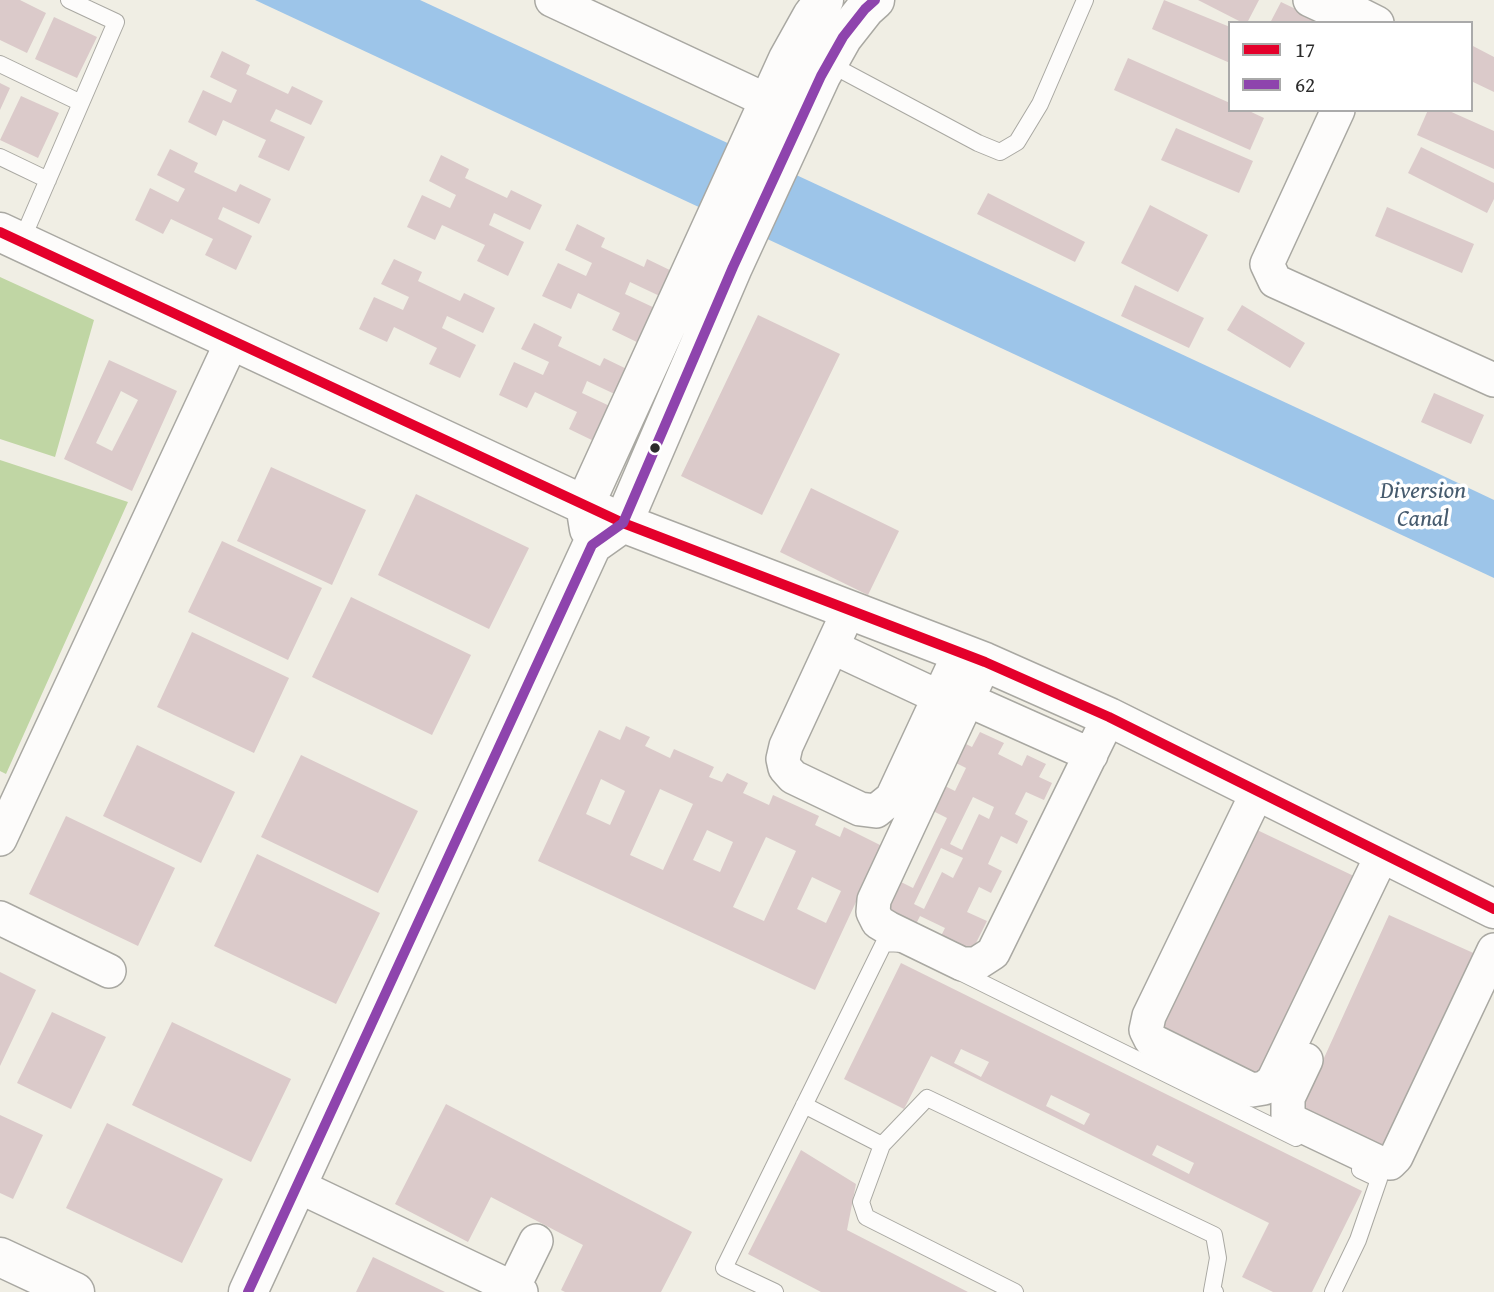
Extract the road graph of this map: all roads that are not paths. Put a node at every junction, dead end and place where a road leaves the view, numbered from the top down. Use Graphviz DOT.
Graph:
graph roads {
  1 [pos="69,0"];
  2 [pos="552,0"];
  3 [pos="875,0"];
  4 [pos="1085,0"];
  5 [pos="1310,0"];
  6 [pos="1390,0"];
  7 [pos="820,1"];
  8 [pos="1373,21"];
  9 [pos="1378,21"];
  10 [pos="796,44"];
  11 [pos="828,63"];
  12 [pos="0,64"];
  13 [pos="81,103"];
  14 [pos="763,111"];
  15 [pos="1337,112"];
  16 [pos="0,157"];
  17 [pos="48,180"];
  18 [pos="11,237"];
  19 [pos="233,340"];
  20 [pos="1494,380"];
  21 [pos="585,503"];
  22 [pos="623,523"];
  23 [pos="592,545"];
  24 [pos="849,610"];
  25 [pos="832,647"];
  26 [pos="972,657"];
  27 [pos="954,698"];
  28 [pos="1110,716"];
  29 [pos="1091,755"];
  30 [pos="1258,791"];
  31 [pos="0,839"];
  32 [pos="1392,858"];
  33 [pos="1494,909"];
  34 [pos="0,918"];
  35 [pos="1494,950"];
  36 [pos="109,971"];
  37 [pos="804,1105"];
  38 [pos="882,1145"];
  39 [pos="296,1185"];
  40 [pos="536,1241"];
  41 [pos="0,1257"];
  42 [pos="517,1290"];
  43 [pos="75,1292"];
  44 [pos="248,1292"];
  45 [pos="775,1292"];
  46 [pos="1015,1292"];
  47 [pos="1213,1292"];
  48 [pos="1333,1292"];
  1 -- 13 [label="lane"];
  2 -- 14 [label="street"];
  3 -- 11 [label="street"];
  4 -- 11 [label="lane"];
  5 -- 8 [label="street"];
  6 -- 9 [label="street"];
  7 -- 10 [label="street"];
  10 -- 11 [label="street"];
  10 -- 14 [label="street"];
  11 -- 22 [label="street"];
  12 -- 13 [label="lane"];
  13 -- 17 [label="lane"];
  14 -- 21 [label="street"];
  15 -- 20 [label="street"];
  16 -- 17 [label="lane"];
  17 -- 18 [label="lane"];
  18 -- 19 [label="street"];
  19 -- 21 [label="street"];
  19 -- 31 [label="street"];
  21 -- 22 [label="street"];
  21 -- 23 [label="street"];
  22 -- 23 [label="street"];
  22 -- 24 [label="street"];
  23 -- 39 [label="street"];
  24 -- 25 [label="street"];
  24 -- 26 [label="street"];
  25 -- 27 [label="street"];
  25 -- 27 [label="street"];
  26 -- 27 [label="street"];
  26 -- 28 [label="street"];
  27 -- 29 [label="street"];
  27 -- 29 [label="street"];
  28 -- 29 [label="street"];
  28 -- 30 [label="street"];
  30 -- 32 [label="street"];
  30 -- 32 [label="street"];
  32 -- 33 [label="street"];
  32 -- 35 [label="street"];
  34 -- 36 [label="street"];
  37 -- 38 [label="lane"];
  37 -- 45 [label="lane"];
  37 -- 48 [label="lane"];
  38 -- 46 [label="lane"];
  38 -- 47 [label="lane"];
  39 -- 42 [label="street"];
  39 -- 44 [label="street"];
  40 -- 42 [label="street"];
  41 -- 43 [label="street"];
}
